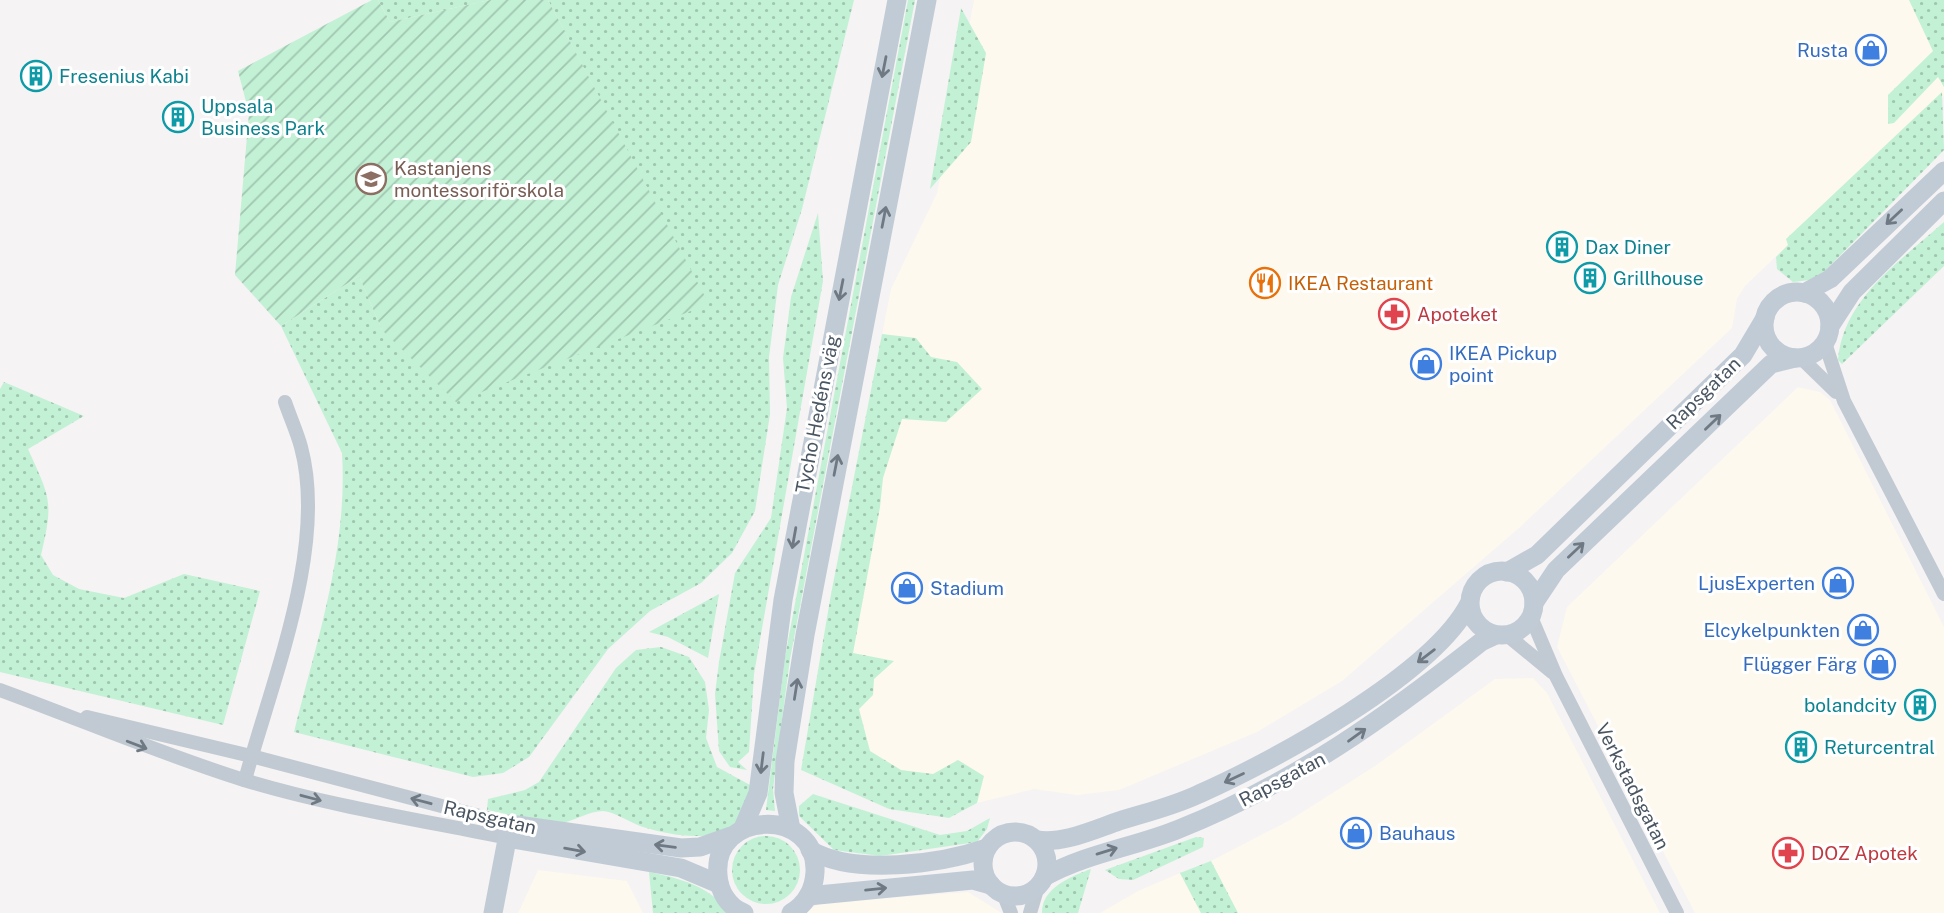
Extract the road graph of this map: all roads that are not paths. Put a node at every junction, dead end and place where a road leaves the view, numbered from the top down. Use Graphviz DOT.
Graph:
graph roads {
  1 [pos="897,0"];
  2 [pos="927,0"];
  3 [pos="1944,171"];
  4 [pos="1944,201"];
  5 [pos="1804,293"];
  6 [pos="1765,317"];
  7 [pos="1827,335"];
  8 [pos="1798,358"];
  9 [pos="1844,401"];
  10 [pos="285,402"];
  11 [pos="1507,572"];
  12 [pos="1944,594"];
  13 [pos="1469,604"];
  14 [pos="1533,610"];
  15 [pos="1501,635"];
  16 [pos="1556,676"];
  17 [pos="0,690"];
  18 [pos="51,709"];
  19 [pos="251,756"];
  20 [pos="245,780"];
  21 [pos="791,829"];
  22 [pos="509,831"];
  23 [pos="737,832"];
  24 [pos="1037,840"];
  25 [pos="987,848"];
  26 [pos="810,850"];
  27 [pos="1041,882"];
  28 [pos="719,884"];
  29 [pos="997,889"];
  30 [pos="808,896"];
  31 [pos="739,912"];
  32 [pos="493,913"];
  33 [pos="791,913"];
  34 [pos="1011,913"];
  35 [pos="1030,913"];
  36 [pos="1677,913"];
  1 -- 23 [label="street, Tycho Hedéns väg, one-way"];
  21 -- 2 [label="street, Tycho Hedéns väg, one-way"];
  3 -- 5 [label="street, one-way"];
  4 -- 7 [label="street"];
  5 -- 6 [label="street"];
  5 -- 7 [label="street"];
  6 -- 8 [label="street"];
  6 -- 11 [label="street, Rapsgatan"];
  7 -- 8 [label="street"];
  7 -- 9 [label="street"];
  8 -- 9 [label="street"];
  14 -- 8 [label="street, Rapsgatan, one-way"];
  9 -- 12 [label="street"];
  10 -- 19 [label="street"];
  11 -- 13 [label="street"];
  11 -- 14 [label="street"];
  13 -- 15 [label="street"];
  13 -- 24 [label="street, Rapsgatan, one-way"];
  14 -- 15 [label="street"];
  14 -- 16 [label="street, Verkstadsgatan"];
  15 -- 16 [label="street, Verkstadsgatan"];
  27 -- 15 [label="street, Rapsgatan, one-way"];
  16 -- 36 [label="street, Verkstadsgatan"];
  17 -- 18 [label="street, Rapsgatan"];
  18 -- 19 [label="street, Rapsgatan"];
  18 -- 20 [label="street, Rapsgatan, one-way"];
  19 -- 20 [label="street"];
  22 -- 19 [label="street, Rapsgatan, one-way"];
  20 -- 22 [label="street, Rapsgatan, one-way"];
  21 -- 23 [label="street, Rapsgatan"];
  21 -- 26 [label="street"];
  23 -- 22 [label="street, Rapsgatan, one-way"];
  22 -- 28 [label="street, Rapsgatan, one-way"];
  22 -- 32 [label="street"];
  23 -- 28 [label="street, Tycho Hedéns väg"];
  24 -- 25 [label="street"];
  24 -- 27 [label="street"];
  25 -- 26 [label="street"];
  25 -- 29 [label="street"];
  26 -- 30 [label="street"];
  27 -- 29 [label="street"];
  27 -- 35 [label="street"];
  28 -- 31 [label="street"];
  30 -- 29 [label="street, one-way"];
  29 -- 34 [label="street"];
  30 -- 33 [label="street"];
}
